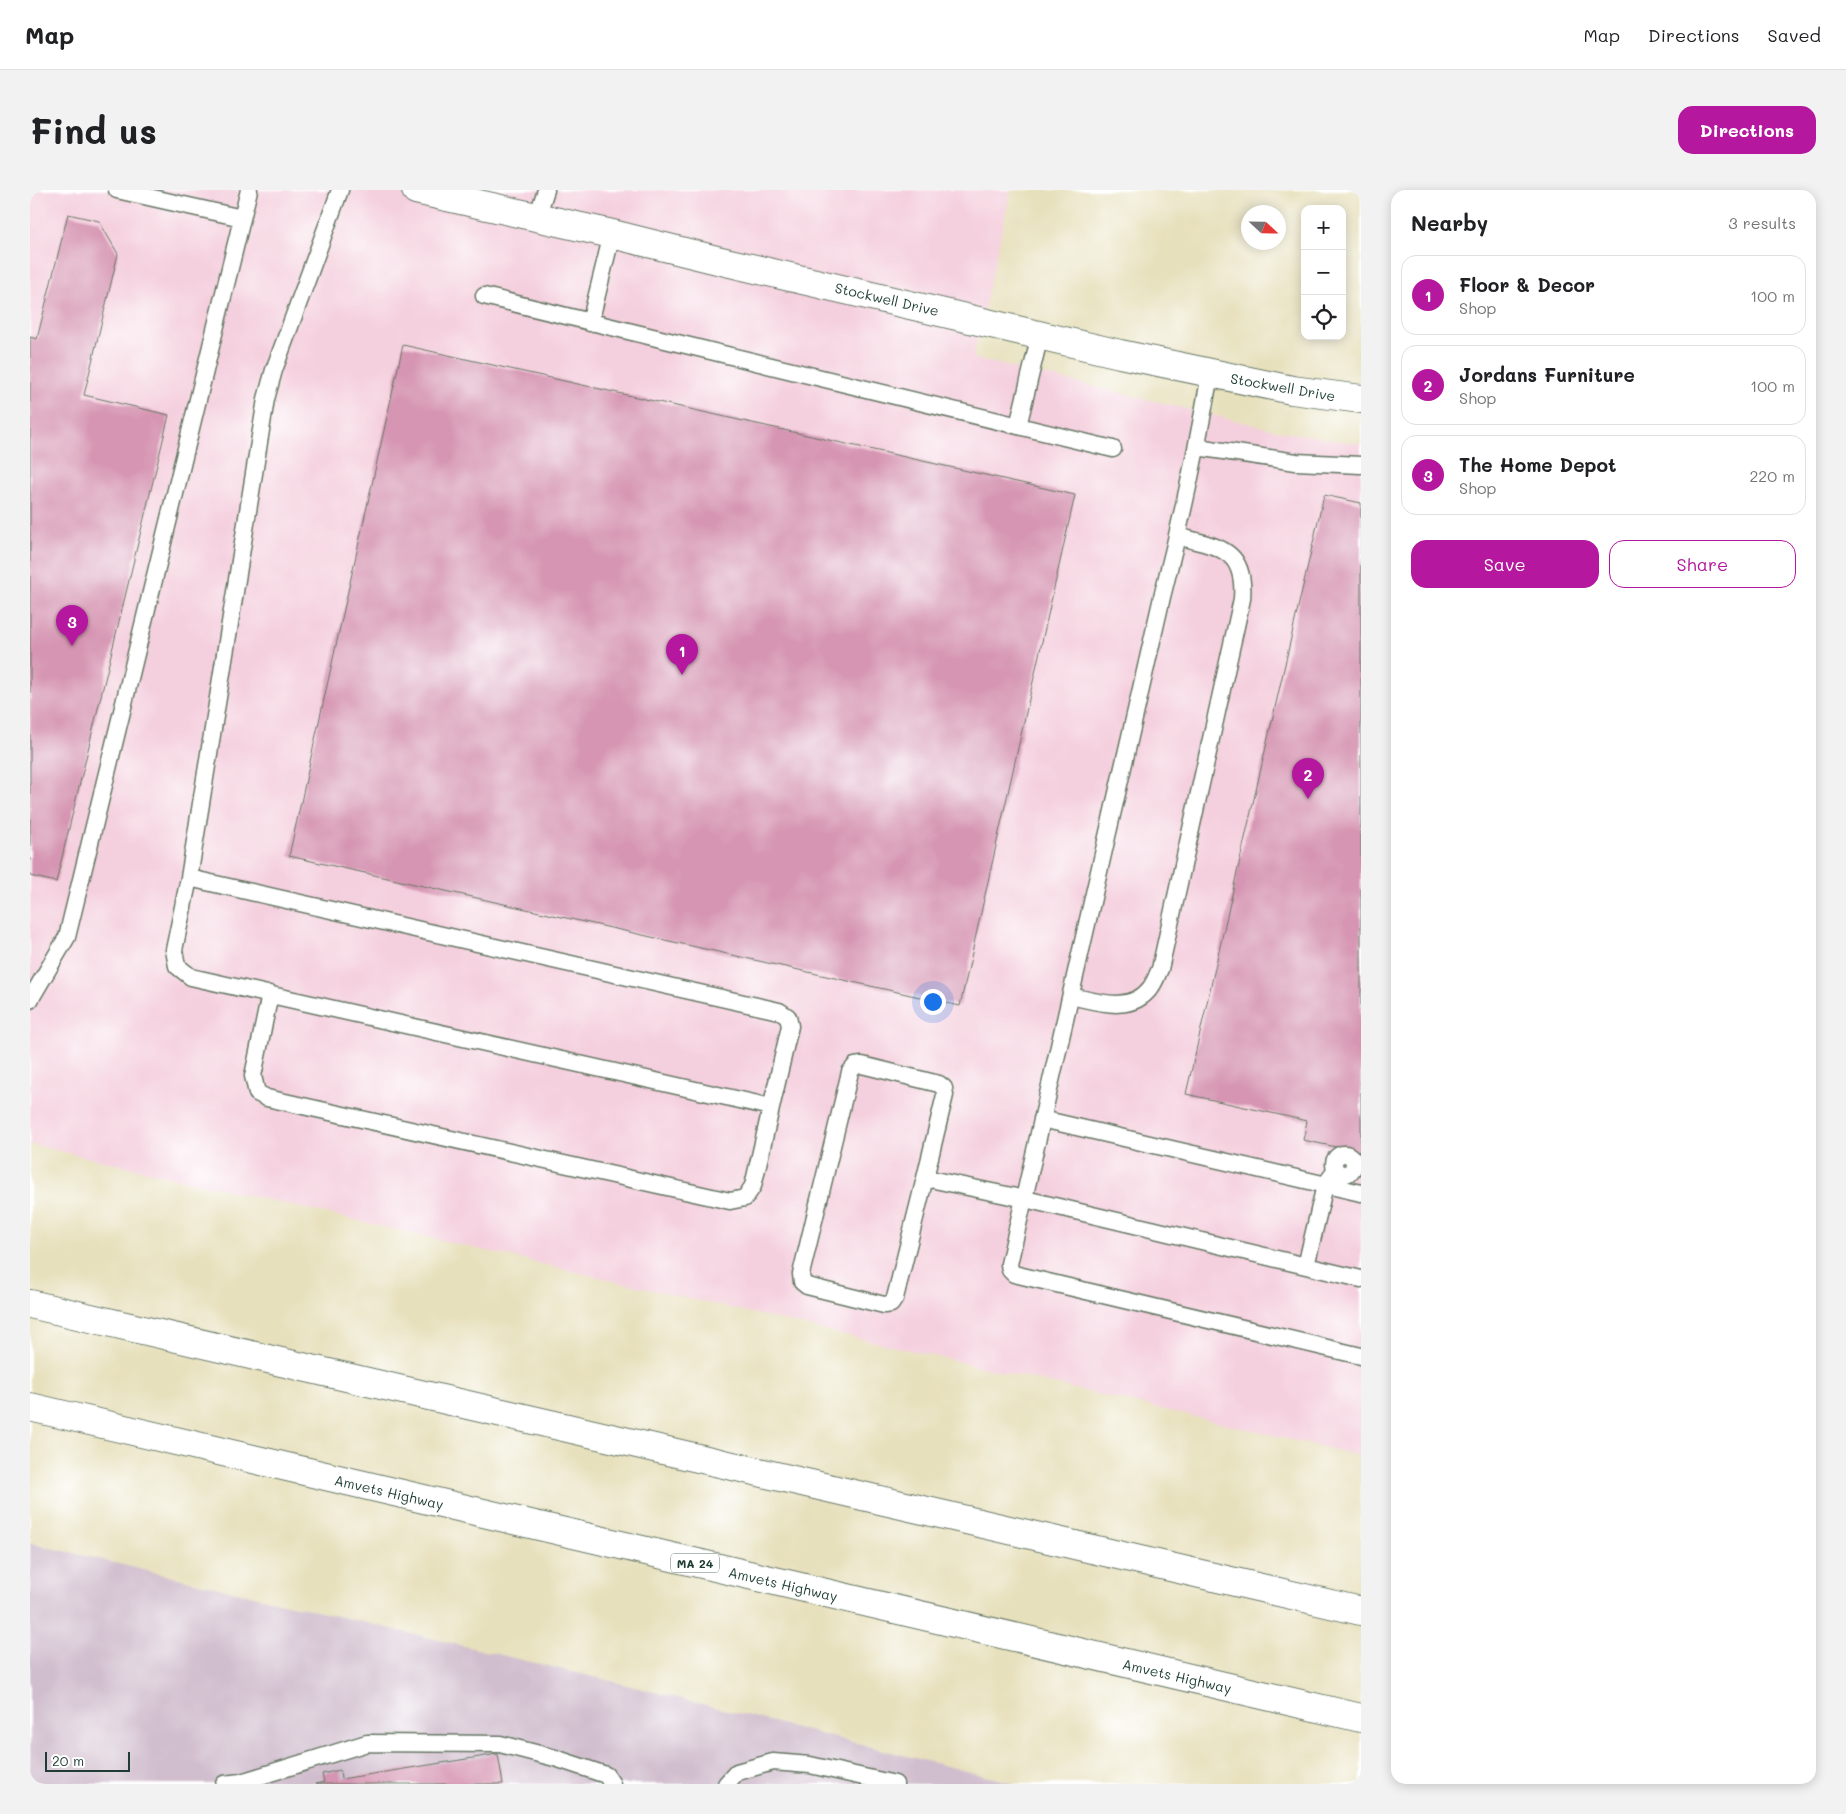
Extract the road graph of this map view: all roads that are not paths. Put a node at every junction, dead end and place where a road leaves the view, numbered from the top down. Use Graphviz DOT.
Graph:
graph roads {
  1 [pos="117,190"];
  2 [pos="249,190"];
  3 [pos="340,190"];
  4 [pos="416,190"];
  5 [pos="546,190"];
  6 [pos="537,217"];
  7 [pos="242,218"];
  8 [pos="612,234"];
  9 [pos="484,296"];
  10 [pos="590,322"];
  11 [pos="1040,335"];
  12 [pos="1210,374"];
  13 [pos="1361,399"];
  14 [pos="1018,426"];
  15 [pos="1197,447"];
  16 [pos="1113,449"];
  17 [pos="1361,465"];
  18 [pos="1177,536"];
  19 [pos="189,878"];
  20 [pos="270,994"];
  21 [pos="1071,996"];
  22 [pos="30,1000"];
  23 [pos="771,1107"];
  24 [pos="1042,1118"];
  25 [pos="1352,1159"];
  26 [pos="925,1178"];
  27 [pos="1325,1185"];
  28 [pos="1361,1193"];
  29 [pos="1025,1199"];
  30 [pos="1306,1266"];
  31 [pos="1361,1279"];
  32 [pos="30,1304"];
  33 [pos="1361,1356"];
  34 [pos="30,1407"];
  35 [pos="1361,1611"];
  36 [pos="1361,1718"];
  37 [pos="224,1784"];
  38 [pos="612,1784"];
  39 [pos="726,1784"];
  40 [pos="895,1784"];
  1 -- 7 [label="lane"];
  2 -- 7 [label="lane"];
  3 -- 19 [label="lane"];
  4 -- 6 [label="main road, Stockwell Drive"];
  5 -- 6 [label="lane"];
  6 -- 8 [label="main road, Stockwell Drive"];
  7 -- 22 [label="lane"];
  8 -- 10 [label="lane"];
  8 -- 11 [label="main road, Stockwell Drive"];
  9 -- 10 [label="lane"];
  10 -- 14 [label="lane"];
  11 -- 12 [label="main road, Stockwell Drive"];
  11 -- 14 [label="lane"];
  12 -- 13 [label="main road, Stockwell Drive"];
  12 -- 15 [label="lane"];
  14 -- 16 [label="lane"];
  15 -- 17 [label="lane"];
  15 -- 18 [label="lane"];
  18 -- 21 [label="lane"];
  18 -- 21 [label="lane"];
  19 -- 20 [label="lane"];
  19 -- 23 [label="lane"];
  20 -- 23 [label="lane"];
  20 -- 23 [label="lane"];
  21 -- 24 [label="lane"];
  24 -- 27 [label="lane"];
  24 -- 29 [label="lane"];
  25 -- 27 [label="lane"];
  26 -- 26 [label="lane"];
  26 -- 29 [label="lane"];
  27 -- 28 [label="lane"];
  27 -- 30 [label="lane"];
  29 -- 30 [label="lane"];
  29 -- 33 [label="lane"];
  30 -- 31 [label="lane"];
  32 -- 35 [label="main road"];
  34 -- 36 [label="main road, Amvets Highway / MA 24"];
  37 -- 38 [label="lane"];
  39 -- 40 [label="lane"];
}
